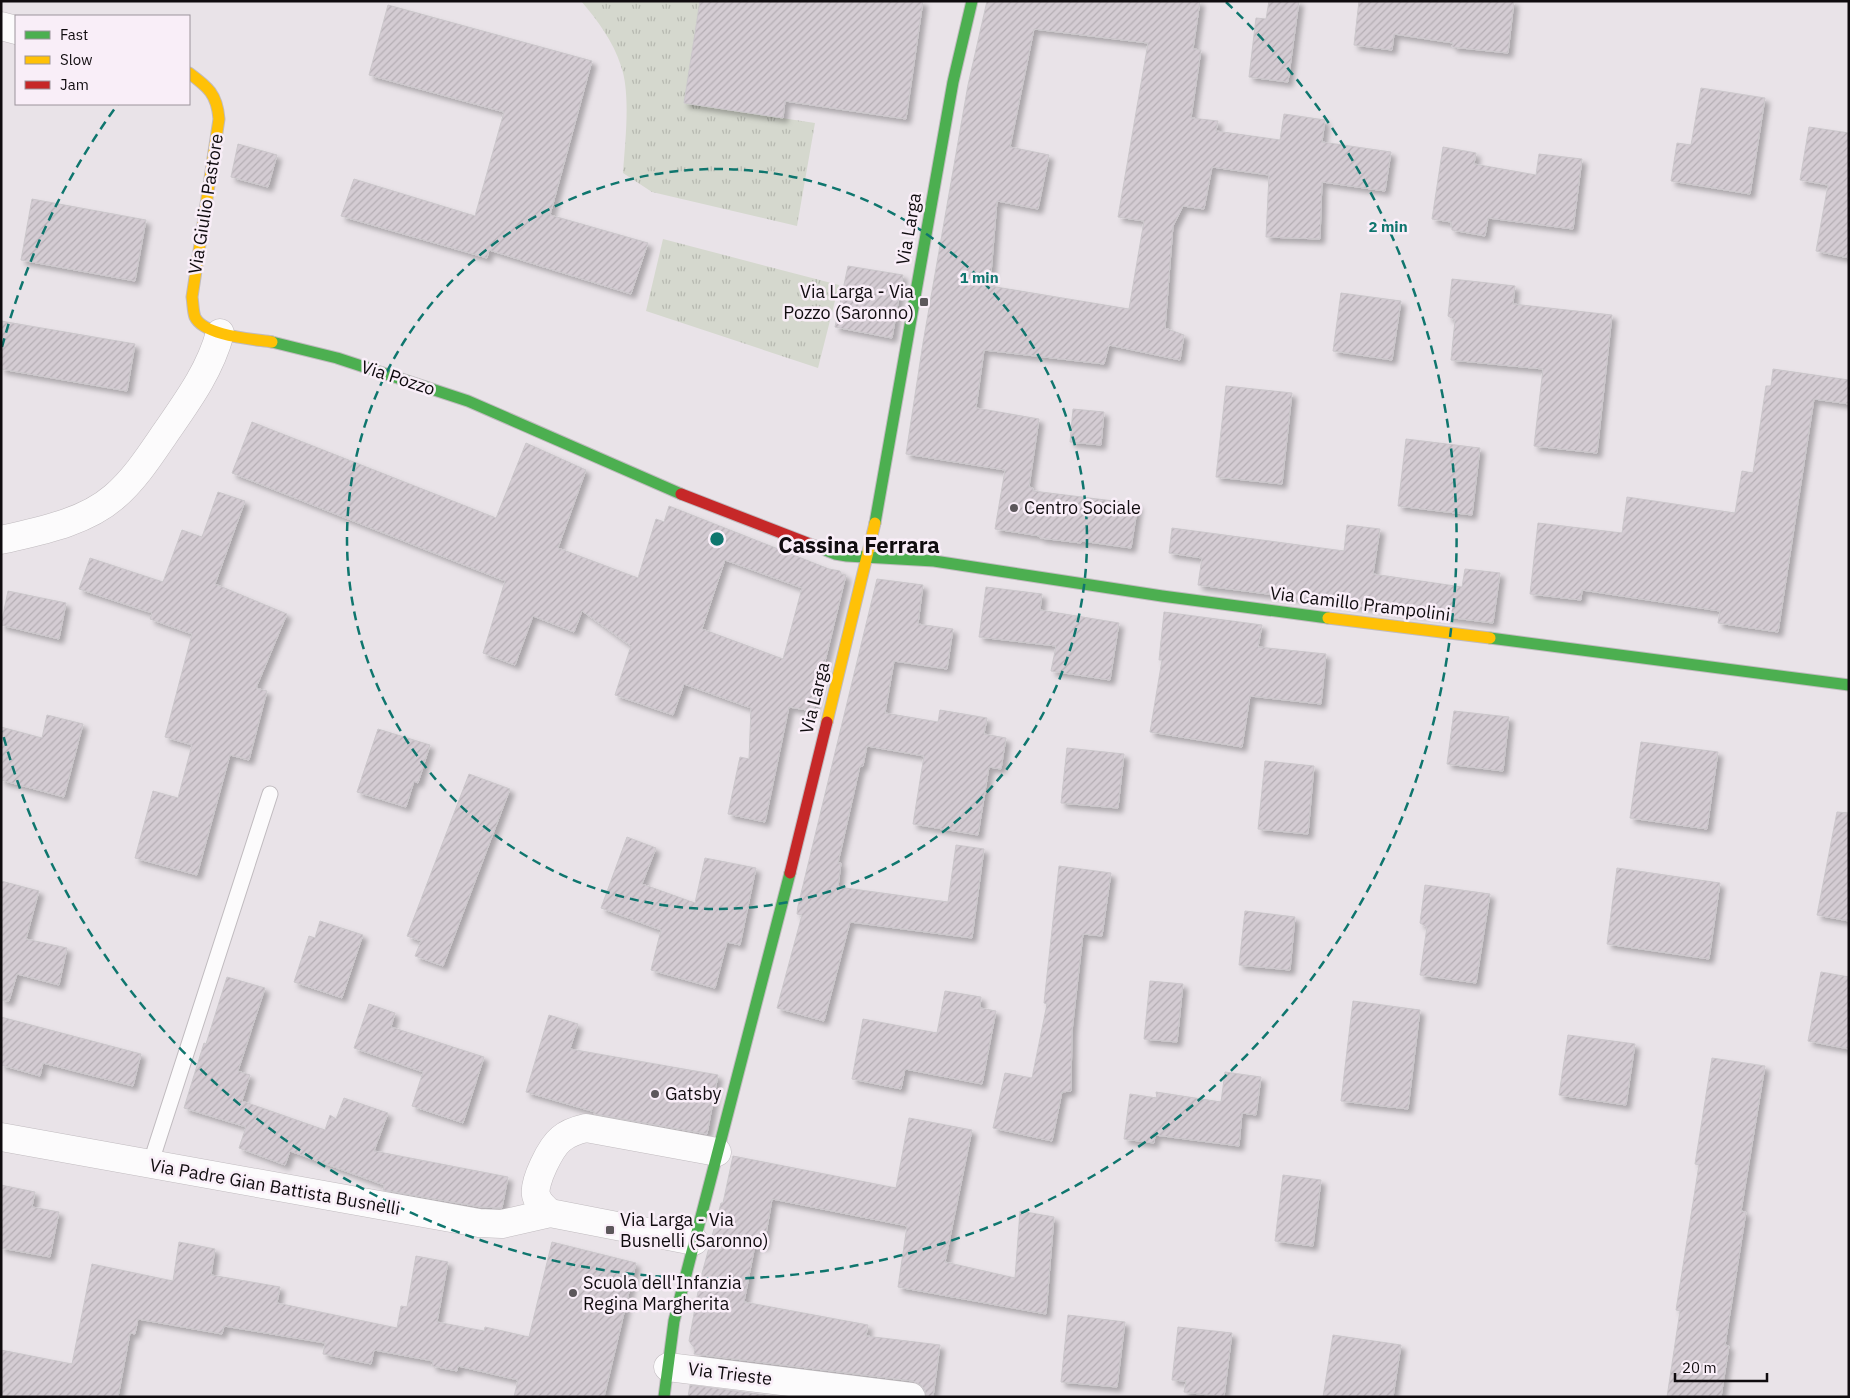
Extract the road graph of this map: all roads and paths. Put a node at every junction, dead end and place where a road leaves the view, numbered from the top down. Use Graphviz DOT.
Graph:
graph roads {
  1 [pos="972,1"];
  2 [pos="1,26"];
  3 [pos="15,30"];
  4 [pos="190,75"];
  5 [pos="220,333"];
  6 [pos="1,540"];
  7 [pos="866,558"];
  8 [pos="1849,685"];
  9 [pos="270,794"];
  10 [pos="1,1137"];
  11 [pos="718,1152"];
  12 [pos="150,1165"];
  13 [pos="550,1213"];
  14 [pos="694,1241"];
  15 [pos="668,1367"];
  16 [pos="664,1397"];
  17 [pos="911,1397"];
  1 -- 7 [label="street, Via Larga"];
  2 -- 3 [label="street"];
  4 -- 5 [label="street, Via Giulio Pastore"];
  5 -- 6 [label="street"];
  5 -- 7 [label="street, Via Pozzo"];
  7 -- 8 [label="street, Via Camillo Prampolini"];
  7 -- 11 [label="street, Via Larga"];
  9 -- 12 [label="lane"];
  10 -- 12 [label="street, Via Padre Gian Battista Busnelli"];
  11 -- 13 [label="street"];
  11 -- 14 [label="street, Via Larga"];
  12 -- 13 [label="street, Via Padre Gian Battista Busnelli"];
  13 -- 14 [label="street, Via Padre Gian Battista Busnelli"];
  14 -- 15 [label="street, Via Larga"];
  15 -- 16 [label="street, Via Larga"];
  15 -- 17 [label="street, Via Trieste"];
}
